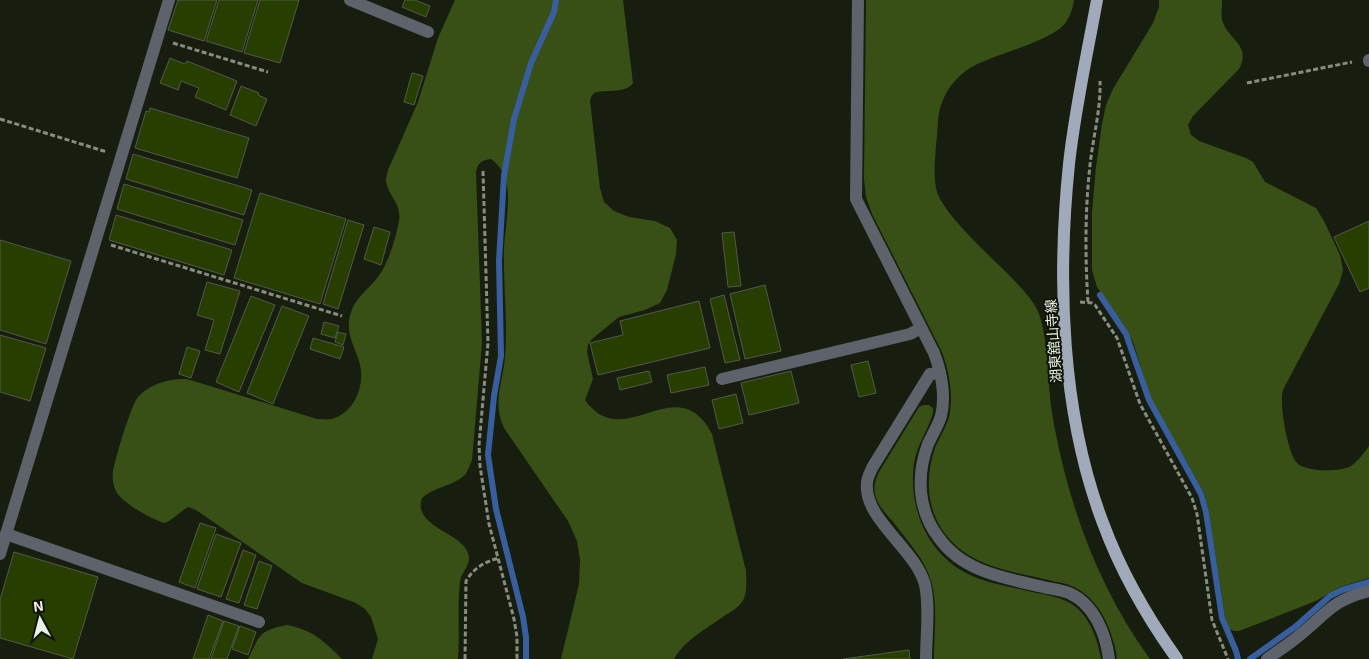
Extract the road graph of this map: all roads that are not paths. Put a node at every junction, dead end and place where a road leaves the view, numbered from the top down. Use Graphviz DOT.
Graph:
graph roads {
  1 [pos="169,0"];
  2 [pos="350,0"];
  3 [pos="858,0"];
  4 [pos="1096,0"];
  5 [pos="428,32"];
  6 [pos="921,328"];
  7 [pos="940,373"];
  8 [pos="722,379"];
  9 [pos="6,534"];
  10 [pos="0,554"];
  11 [pos="1369,591"];
  12 [pos="259,622"];
  13 [pos="926,659"];
  14 [pos="1109,659"];
  15 [pos="1177,659"];
  16 [pos="1267,659"];
  1 -- 9 [label="street"];
  2 -- 5 [label="street"];
  3 -- 6 [label="street"];
  4 -- 15 [label="main road, 湖東舘山寺線"];
  6 -- 7 [label="street"];
  6 -- 8 [label="street"];
  7 -- 13 [label="street"];
  7 -- 14 [label="street"];
  9 -- 10 [label="street"];
  9 -- 12 [label="street"];
  11 -- 16 [label="street"];
}
